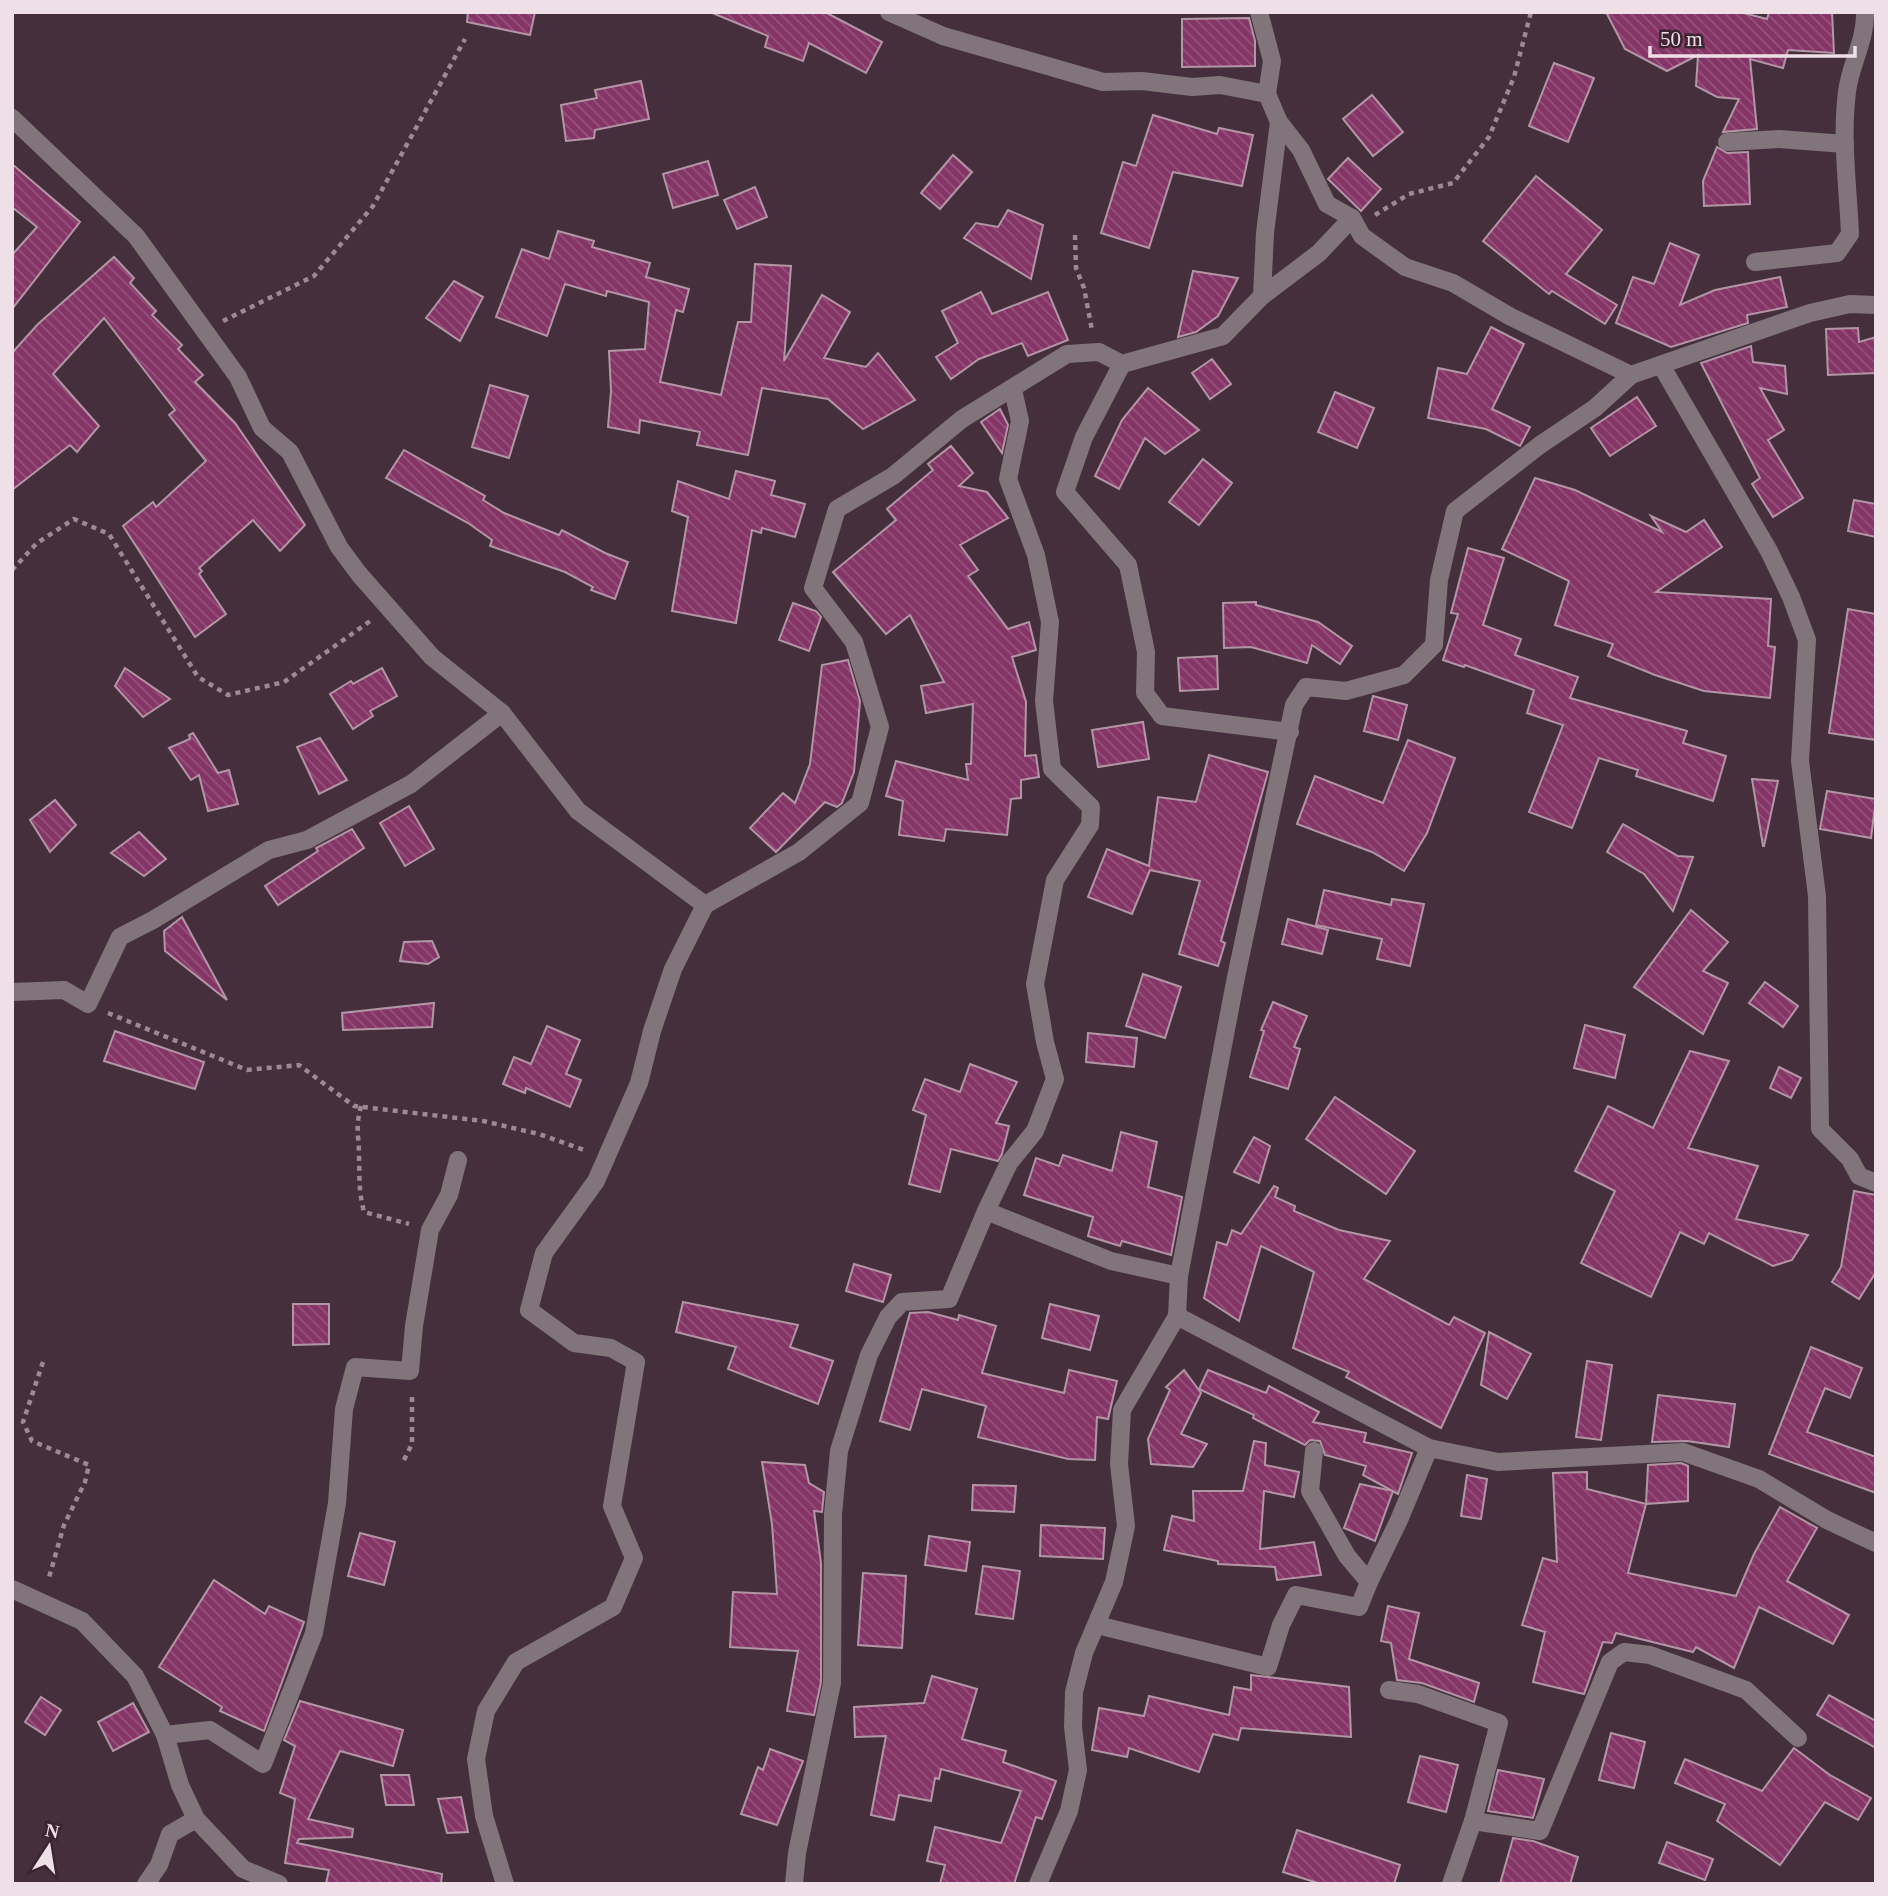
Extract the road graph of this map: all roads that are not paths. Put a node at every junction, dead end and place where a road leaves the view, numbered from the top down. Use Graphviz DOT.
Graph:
graph roads {
  1 [pos="889,12"];
  2 [pos="1259,12"];
  3 [pos="1865,12"];
  4 [pos="1267,94"];
  5 [pos="12,118"];
  6 [pos="1279,122"];
  7 [pos="1727,142"];
  8 [pos="1845,144"];
  9 [pos="1352,218"];
  10 [pos="1755,262"];
  11 [pos="1262,296"];
  12 [pos="1876,305"];
  13 [pos="1122,363"];
  14 [pos="1661,365"];
  15 [pos="1631,375"];
  16 [pos="1013,390"];
  17 [pos="502,713"];
  18 [pos="1290,732"];
  19 [pos="705,905"];
  20 [pos="12,992"];
  21 [pos="458,1160"];
  22 [pos="1876,1183"];
  23 [pos="986,1211"];
  24 [pos="1179,1276"];
  25 [pos="1177,1316"];
  26 [pos="1429,1448"];
  27 [pos="1314,1451"];
  28 [pos="1876,1543"];
  29 [pos="1369,1582"];
  30 [pos="12,1589"];
  31 [pos="1097,1625"];
  32 [pos="1389,1690"];
  33 [pos="165,1735"];
  34 [pos="1798,1738"];
  35 [pos="196,1819"];
  36 [pos="1473,1821"];
  37 [pos="146,1884"];
  38 [pos="279,1884"];
  39 [pos="505,1884"];
  40 [pos="794,1884"];
  41 [pos="1038,1884"];
  42 [pos="1451,1884"];
  1 -- 4 [label="street"];
  2 -- 4 [label="street"];
  3 -- 8 [label="street"];
  4 -- 6 [label="street"];
  5 -- 17 [label="street"];
  6 -- 9 [label="street"];
  6 -- 11 [label="street"];
  7 -- 8 [label="street"];
  8 -- 10 [label="street"];
  9 -- 11 [label="street"];
  9 -- 15 [label="street"];
  11 -- 13 [label="street"];
  12 -- 14 [label="street"];
  13 -- 16 [label="street"];
  13 -- 18 [label="street"];
  14 -- 15 [label="street"];
  14 -- 22 [label="street"];
  15 -- 18 [label="street"];
  16 -- 19 [label="street"];
  16 -- 23 [label="street"];
  17 -- 19 [label="street"];
  17 -- 20 [label="street"];
  18 -- 24 [label="street"];
  19 -- 39 [label="street"];
  21 -- 33 [label="street"];
  23 -- 24 [label="street"];
  23 -- 40 [label="street"];
  24 -- 25 [label="street"];
  25 -- 26 [label="street"];
  25 -- 31 [label="street"];
  26 -- 28 [label="street"];
  26 -- 29 [label="street"];
  27 -- 29 [label="street"];
  29 -- 31 [label="street"];
  30 -- 33 [label="street"];
  31 -- 41 [label="street"];
  32 -- 36 [label="street"];
  33 -- 35 [label="street"];
  34 -- 36 [label="street"];
  35 -- 37 [label="street"];
  35 -- 38 [label="street"];
  36 -- 42 [label="street"];
}
